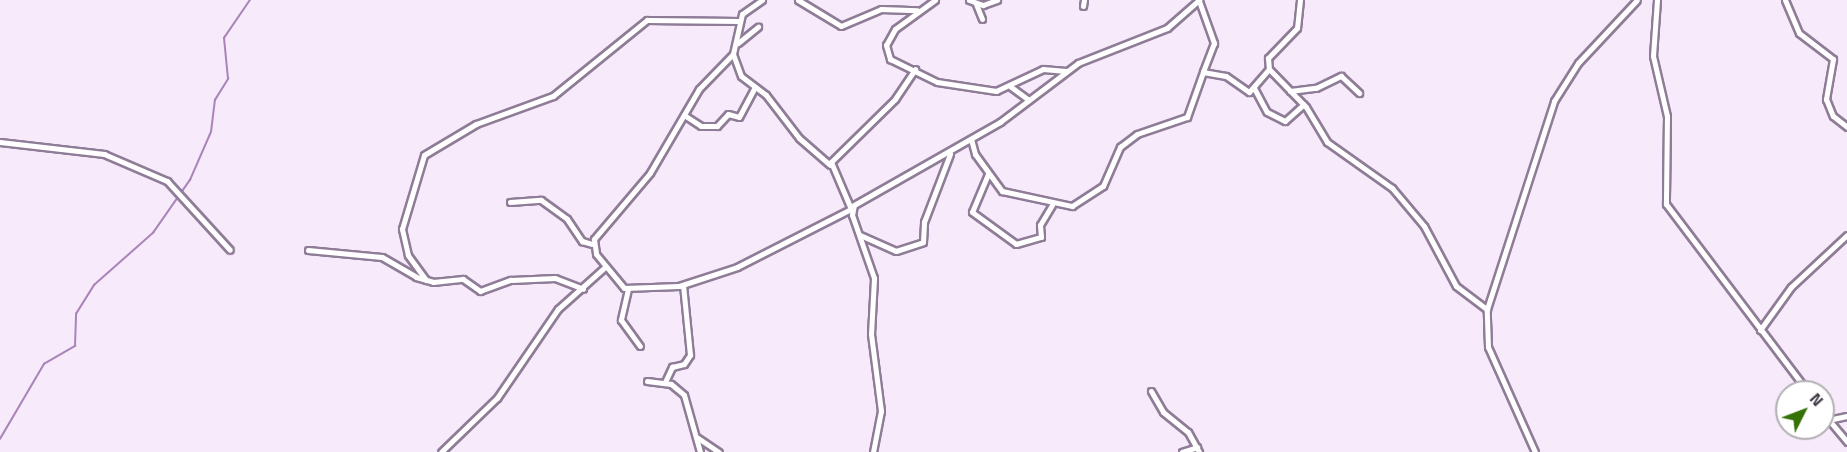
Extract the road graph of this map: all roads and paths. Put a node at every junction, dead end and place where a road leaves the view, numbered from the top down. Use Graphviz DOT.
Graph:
graph roads {
  1 [pos="762,0"];
  2 [pos="798,0"];
  3 [pos="935,0"];
  4 [pos="969,0"];
  5 [pos="997,0"];
  6 [pos="1199,0"];
  7 [pos="1300,0"];
  8 [pos="1636,0"];
  9 [pos="1657,0"];
  10 [pos="1785,0"];
  11 [pos="976,4"];
  12 [pos="919,10"];
  13 [pos="982,19"];
  14 [pos="739,21"];
  15 [pos="758,27"];
  16 [pos="738,43"];
  17 [pos="733,54"];
  18 [pos="915,69"];
  19 [pos="1269,69"];
  20 [pos="1066,71"];
  21 [pos="1203,72"];
  22 [pos="755,87"];
  23 [pos="1011,87"];
  24 [pos="1254,88"];
  25 [pos="1290,91"];
  26 [pos="1359,93"];
  27 [pos="1029,100"];
  28 [pos="1304,104"];
  29 [pos="684,115"];
  30 [pos="1847,127"];
  31 [pos="971,139"];
  32 [pos="0,142"];
  33 [pos="950,154"];
  34 [pos="831,166"];
  35 [pos="988,174"];
  36 [pos="510,202"];
  37 [pos="1052,205"];
  38 [pos="852,208"];
  39 [pos="859,234"];
  40 [pos="1847,235"];
  41 [pos="592,244"];
  42 [pos="230,250"];
  43 [pos="308,250"];
  44 [pos="605,267"];
  45 [pos="426,280"];
  46 [pos="683,285"];
  47 [pos="583,288"];
  48 [pos="628,290"];
  49 [pos="1487,309"];
  50 [pos="1760,330"];
  51 [pos="640,346"];
  52 [pos="1799,380"];
  53 [pos="647,381"];
  54 [pos="665,382"];
  55 [pos="1151,391"];
  56 [pos="1835,428"];
  57 [pos="698,438"];
  58 [pos="1847,442"];
  59 [pos="1198,449"];
  60 [pos="441,452"];
  61 [pos="700,452"];
  62 [pos="719,452"];
  63 [pos="873,452"];
  64 [pos="1182,452"];
  65 [pos="1535,452"];
  1 -- 14 [label="street"];
  2 -- 12 [label="street"];
  3 -- 12 [label="street"];
  4 -- 11 [label="street"];
  5 -- 11 [label="street"];
  6 -- 20 [label="street"];
  6 -- 21 [label="street"];
  7 -- 19 [label="street"];
  8 -- 49 [label="street"];
  9 -- 50 [label="street"];
  10 -- 30 [label="street"];
  11 -- 13 [label="street"];
  12 -- 18 [label="street"];
  14 -- 16 [label="street"];
  14 -- 45 [label="street"];
  15 -- 16 [label="street"];
  16 -- 17 [label="street"];
  17 -- 22 [label="street"];
  17 -- 29 [label="street"];
  18 -- 23 [label="street"];
  18 -- 34 [label="street"];
  19 -- 24 [label="street"];
  19 -- 25 [label="street"];
  20 -- 23 [label="street"];
  20 -- 27 [label="street"];
  21 -- 24 [label="street"];
  21 -- 37 [label="street"];
  22 -- 29 [label="street"];
  22 -- 34 [label="street"];
  23 -- 27 [label="street"];
  24 -- 28 [label="street"];
  25 -- 26 [label="street"];
  25 -- 28 [label="street"];
  27 -- 31 [label="street"];
  28 -- 49 [label="street"];
  29 -- 41 [label="street"];
  31 -- 33 [label="street"];
  31 -- 35 [label="street"];
  32 -- 42 [label="street"];
  33 -- 38 [label="street"];
  33 -- 39 [label="street"];
  34 -- 38 [label="street"];
  35 -- 37 [label="street"];
  35 -- 37 [label="street"];
  36 -- 41 [label="street"];
  38 -- 39 [label="street"];
  38 -- 46 [label="street"];
  39 -- 63 [label="street"];
  40 -- 50 [label="street"];
  41 -- 44 [label="street"];
  43 -- 45 [label="street"];
  44 -- 47 [label="street"];
  44 -- 48 [label="street"];
  45 -- 47 [label="street"];
  46 -- 48 [label="street"];
  46 -- 54 [label="street"];
  47 -- 60 [label="street"];
  48 -- 51 [label="street"];
  49 -- 65 [label="street"];
  50 -- 52 [label="street"];
  53 -- 54 [label="street"];
  54 -- 57 [label="street"];
  55 -- 59 [label="street"];
  56 -- 58 [label="street"];
  57 -- 61 [label="street"];
  57 -- 62 [label="street"];
  59 -- 64 [label="street"];
}
